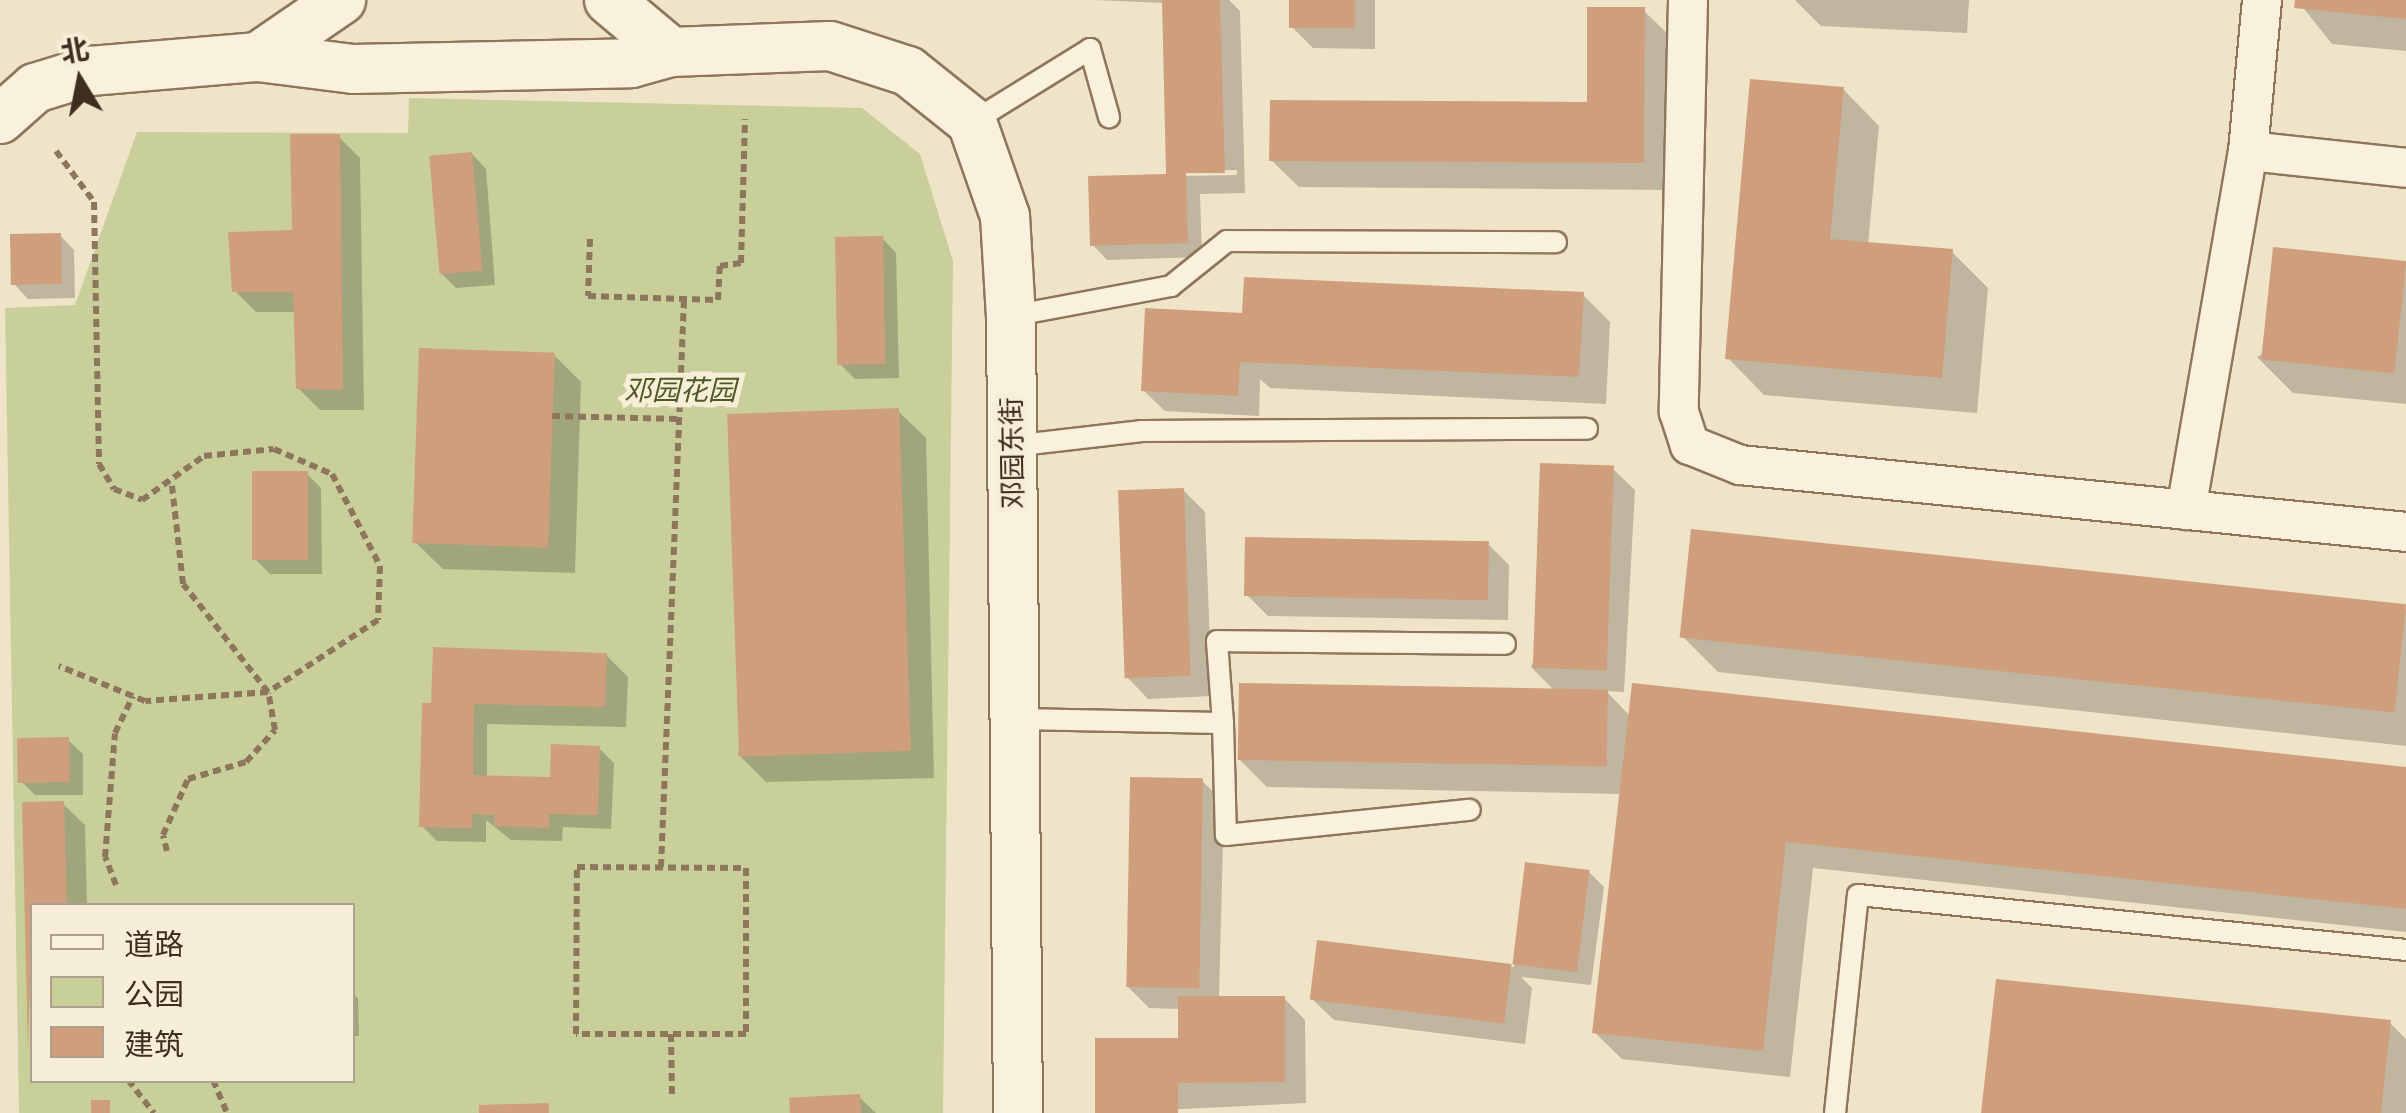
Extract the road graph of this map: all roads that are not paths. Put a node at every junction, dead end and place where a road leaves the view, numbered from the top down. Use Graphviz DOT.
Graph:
graph roads {
  1 [pos="341,0"];
  2 [pos="608,0"];
  3 [pos="1688,0"];
  4 [pos="2262,0"];
  5 [pos="670,52"];
  6 [pos="258,57"];
  7 [pos="1108,116"];
  8 [pos="0,119"];
  9 [pos="972,122"];
  10 [pos="2248,151"];
  11 [pos="2406,168"];
  12 [pos="1556,242"];
  13 [pos="1011,316"];
  14 [pos="1587,430"];
  15 [pos="1012,446"];
  16 [pos="2186,510"];
  17 [pos="2406,532"];
  18 [pos="1504,644"];
  19 [pos="1016,719"];
  20 [pos="1223,723"];
  21 [pos="1470,810"];
  22 [pos="2406,950"];
  23 [pos="1018,1113"];
  24 [pos="1835,1113"];
  1 -- 6 [label="street"];
  2 -- 5 [label="street"];
  3 -- 16 [label="street"];
  4 -- 10 [label="street"];
  5 -- 6 [label="street"];
  5 -- 9 [label="street"];
  6 -- 8 [label="street"];
  7 -- 9 [label="lane"];
  9 -- 13 [label="street, 邓园东街"];
  10 -- 11 [label="street"];
  10 -- 16 [label="street"];
  12 -- 13 [label="lane"];
  13 -- 15 [label="street, 邓园东街"];
  14 -- 15 [label="lane"];
  15 -- 19 [label="street, 邓园东街"];
  16 -- 17 [label="street"];
  18 -- 20 [label="lane"];
  19 -- 20 [label="lane"];
  19 -- 23 [label="street, 邓园东街"];
  20 -- 21 [label="lane"];
  22 -- 24 [label="lane"];
}
